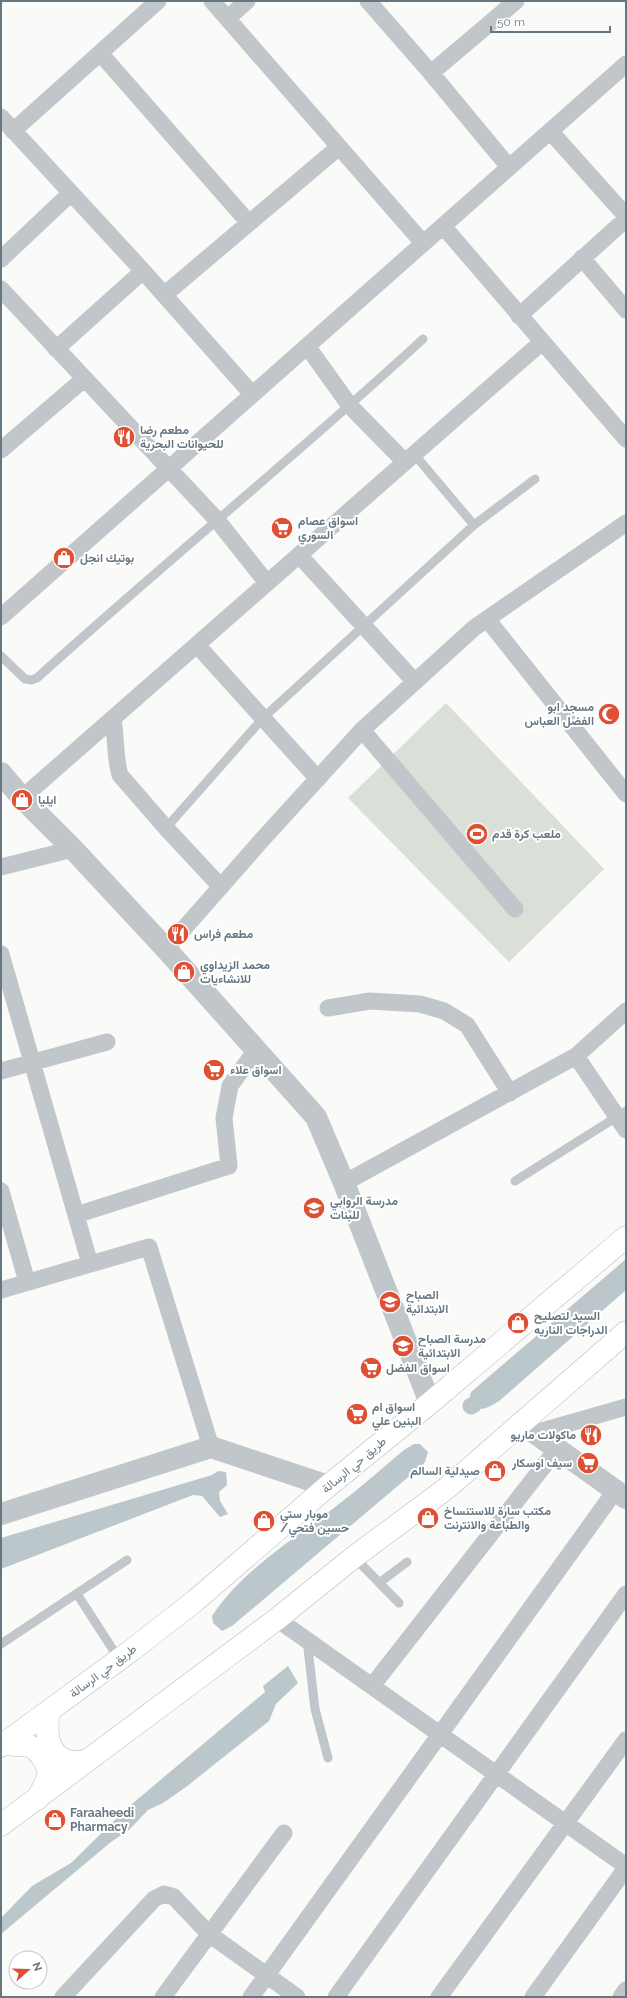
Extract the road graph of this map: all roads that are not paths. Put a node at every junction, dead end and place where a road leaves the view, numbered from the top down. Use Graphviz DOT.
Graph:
graph roads {
  1 [pos="158,1"];
  2 [pos="212,1"];
  3 [pos="247,1"];
  4 [pos="368,1"];
  5 [pos="513,2"];
  6 [pos="228,18"];
  7 [pos="100,53"];
  8 [pos="626,64"];
  9 [pos="431,73"];
  10 [pos="1,117"];
  11 [pos="14,131"];
  12 [pos="550,131"];
  13 [pos="339,147"];
  14 [pos="509,167"];
  15 [pos="72,193"];
  16 [pos="626,216"];
  17 [pos="626,219"];
  18 [pos="249,223"];
  19 [pos="443,226"];
  20 [pos="423,244"];
  21 [pos="582,258"];
  22 [pos="1,259"];
  23 [pos="143,272"];
  24 [pos="1,289"];
  25 [pos="164,295"];
  26 [pos="626,310"];
  27 [pos="519,316"];
  28 [pos="423,339"];
  29 [pos="542,342"];
  30 [pos="307,346"];
  31 [pos="56,349"];
  32 [pos="84,379"];
  33 [pos="252,394"];
  34 [pos="350,406"];
  35 [pos="626,439"];
  36 [pos="1,450"];
  37 [pos="409,458"];
  38 [pos="168,469"];
  39 [pos="535,479"];
  40 [pos="217,520"];
  41 [pos="626,523"];
  42 [pos="474,524"];
  43 [pos="299,555"];
  44 [pos="267,583"];
  45 [pos="1,616"];
  46 [pos="487,619"];
  47 [pos="363,624"];
  48 [pos="197,645"];
  49 [pos="1,656"];
  50 [pos="416,682"];
  51 [pos="113,718"];
  52 [pos="263,718"];
  53 [pos="362,730"];
  54 [pos="2,776"];
  55 [pos="318,779"];
  56 [pos="626,794"];
  57 [pos="22,798"];
  58 [pos="166,828"];
  59 [pos="73,849"];
  60 [pos="1,867"];
  61 [pos="221,887"];
  62 [pos="515,909"];
  63 [pos="166,949"];
  64 [pos="1,954"];
  65 [pos="328,1008"];
  66 [pos="626,1011"];
  67 [pos="107,1042"];
  68 [pos="256,1050"];
  69 [pos="576,1056"];
  70 [pos="32,1063"];
  71 [pos="1,1071"];
  72 [pos="510,1093"];
  73 [pos="623,1120"];
  74 [pos="515,1181"];
  75 [pos="344,1183"];
  76 [pos="1,1191"];
  77 [pos="76,1215"];
  78 [pos="626,1237"];
  79 [pos="90,1264"];
  80 [pos="27,1282"];
  81 [pos="1,1290"];
  82 [pos="626,1332"];
  83 [pos="430,1403"];
  84 [pos="626,1407"];
  85 [pos="528,1428"];
  86 [pos="211,1447"];
  87 [pos="557,1450"];
  88 [pos="328,1486"];
  89 [pos="621,1495"];
  90 [pos="1,1514"];
  91 [pos="354,1557"];
  92 [pos="127,1560"];
  93 [pos="407,1562"];
  94 [pos="380,1583"];
  95 [pos="77,1594"];
  96 [pos="626,1594"];
  97 [pos="399,1603"];
  98 [pos="277,1619"];
  99 [pos="307,1640"];
  100 [pos="1,1644"];
  101 [pos="119,1659"];
  102 [pos="372,1686"];
  103 [pos="48,1712"];
  104 [pos="440,1734"];
  105 [pos="626,1740"];
  106 [pos="2,1745"];
  107 [pos="328,1758"];
  108 [pos="88,1760"];
  109 [pos="496,1774"];
  110 [pos="37,1800"];
  111 [pos="566,1823"];
  112 [pos="1,1825"];
  113 [pos="284,1833"];
  114 [pos="626,1867"];
  115 [pos="209,1934"];
  116 [pos="267,1975"];
  117 [pos="626,1990"];
  118 [pos="63,1997"];
  119 [pos="163,1997"];
  120 [pos="251,1997"];
  121 [pos="298,1997"];
  122 [pos="336,1997"];
  123 [pos="440,1997"];
  124 [pos="533,1997"];
  125 [pos="621,1997"];
  1 -- 7 [label="street"];
  2 -- 6 [label="street"];
  3 -- 6 [label="street"];
  4 -- 9 [label="street"];
  5 -- 9 [label="street"];
  6 -- 13 [label="street"];
  7 -- 11 [label="street"];
  7 -- 18 [label="street"];
  8 -- 12 [label="street"];
  9 -- 14 [label="street"];
  10 -- 11 [label="street"];
  11 -- 15 [label="street"];
  12 -- 14 [label="street"];
  12 -- 16 [label="street"];
  13 -- 18 [label="street"];
  13 -- 20 [label="street"];
  14 -- 19 [label="street"];
  15 -- 22 [label="street"];
  15 -- 23 [label="street"];
  17 -- 21 [label="street"];
  18 -- 25 [label="street"];
  19 -- 20 [label="street"];
  19 -- 27 [label="street"];
  20 -- 30 [label="street"];
  21 -- 26 [label="street"];
  21 -- 27 [label="street"];
  23 -- 25 [label="street"];
  23 -- 31 [label="street"];
  24 -- 31 [label="street"];
  25 -- 33 [label="street"];
  27 -- 29 [label="street"];
  28 -- 34 [label="lane"];
  29 -- 35 [label="street"];
  29 -- 37 [label="street"];
  30 -- 33 [label="street"];
  30 -- 34 [label="street"];
  31 -- 32 [label="street"];
  32 -- 36 [label="street"];
  32 -- 38 [label="street"];
  33 -- 38 [label="street"];
  34 -- 37 [label="street"];
  34 -- 40 [label="lane"];
  37 -- 42 [label="lane"];
  37 -- 43 [label="street"];
  38 -- 40 [label="street"];
  38 -- 45 [label="street"];
  39 -- 42 [label="lane"];
  40 -- 44 [label="street"];
  40 -- 49 [label="lane"];
  41 -- 46 [label="street"];
  42 -- 47 [label="lane"];
  43 -- 44 [label="street"];
  43 -- 47 [label="street"];
  44 -- 48 [label="street"];
  46 -- 50 [label="street"];
  46 -- 56 [label="street"];
  47 -- 50 [label="street"];
  47 -- 52 [label="lane"];
  48 -- 51 [label="street"];
  48 -- 52 [label="street"];
  50 -- 53 [label="street"];
  51 -- 57 [label="street"];
  51 -- 58 [label="street"];
  52 -- 55 [label="street"];
  52 -- 58 [label="lane"];
  53 -- 55 [label="street"];
  53 -- 62 [label="street"];
  54 -- 57 [label="street"];
  55 -- 61 [label="street"];
  57 -- 59 [label="street"];
  58 -- 61 [label="street"];
  59 -- 60 [label="street"];
  59 -- 63 [label="street"];
  61 -- 63 [label="street"];
  63 -- 68 [label="street"];
  64 -- 70 [label="street"];
  65 -- 72 [label="street"];
  66 -- 69 [label="street"];
  67 -- 70 [label="street"];
  68 -- 75 [label="street"];
  68 -- 77 [label="street"];
  69 -- 72 [label="street"];
  69 -- 73 [label="street"];
  70 -- 71 [label="street"];
  70 -- 77 [label="street"];
  72 -- 75 [label="street"];
  73 -- 74 [label="lane"];
  75 -- 83 [label="street"];
  76 -- 80 [label="street"];
  77 -- 79 [label="street"];
  78 -- 83 [label="main road, طريق حي الرسالة"];
  79 -- 80 [label="street"];
  79 -- 86 [label="street"];
  80 -- 81 [label="street"];
  82 -- 85 [label="main road"];
  83 -- 88 [label="main road, طريق حي الرسالة"];
  84 -- 85 [label="street"];
  85 -- 87 [label="street"];
  85 -- 91 [label="main road"];
  86 -- 88 [label="street"];
  86 -- 90 [label="street"];
  87 -- 89 [label="street"];
  87 -- 102 [label="street"];
  88 -- 101 [label="main road, طريق حي الرسالة"];
  89 -- 104 [label="street"];
  91 -- 94 [label="lane"];
  91 -- 98 [label="main road"];
  92 -- 95 [label="lane"];
  93 -- 94 [label="lane"];
  94 -- 97 [label="lane"];
  95 -- 100 [label="lane"];
  95 -- 101 [label="lane"];
  96 -- 109 [label="street"];
  98 -- 99 [label="street"];
  98 -- 108 [label="main road"];
  99 -- 102 [label="street"];
  99 -- 107 [label="lane"];
  101 -- 103 [label="main road, طريق حي الرسالة"];
  102 -- 104 [label="street"];
  103 -- 106 [label="main road, طريق حي الرسالة"];
  103 -- 108 [label="main road"];
  104 -- 109 [label="street"];
  104 -- 116 [label="street"];
  105 -- 111 [label="street"];
  106 -- 110 [label="main road"];
  108 -- 110 [label="main road"];
  109 -- 111 [label="street"];
  109 -- 122 [label="street"];
  110 -- 112 [label="main road"];
  111 -- 114 [label="street"];
  111 -- 123 [label="street"];
  113 -- 115 [label="street"];
  114 -- 124 [label="street"];
  115 -- 116 [label="street"];
  115 -- 118 [label="street"];
  115 -- 119 [label="street"];
  116 -- 120 [label="street"];
  116 -- 121 [label="street"];
  117 -- 125 [label="street"];
}
